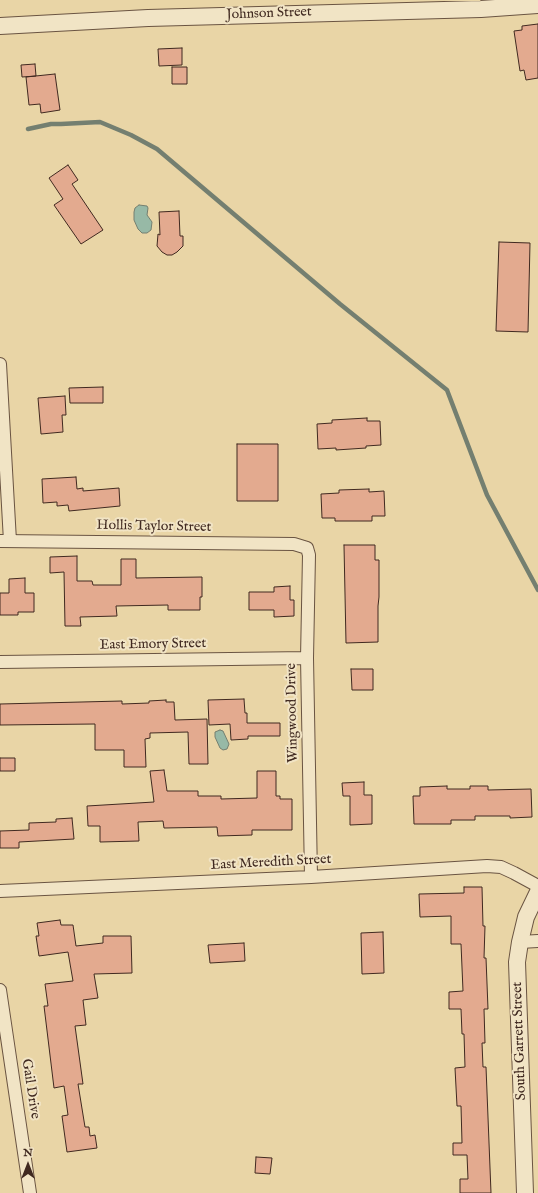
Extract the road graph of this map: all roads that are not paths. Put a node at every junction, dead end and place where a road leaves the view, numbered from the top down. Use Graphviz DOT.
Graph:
graph roads {
  1 [pos="538,5"];
  2 [pos="0,26"];
  3 [pos="0,364"];
  4 [pos="5,541"];
  5 [pos="307,548"];
  6 [pos="307,658"];
  7 [pos="0,662"];
  8 [pos="311,877"];
  9 [pos="538,886"];
  10 [pos="0,891"];
  11 [pos="538,892"];
  12 [pos="520,942"];
  13 [pos="538,942"];
  14 [pos="0,990"];
  15 [pos="30,1193"];
  16 [pos="525,1193"];
  1 -- 2 [label="street, Johnson Street"];
  3 -- 4 [label="street"];
  4 -- 5 [label="street, Hollis Taylor Street"];
  5 -- 6 [label="street, Wingwood Drive"];
  6 -- 7 [label="street, East Emory Street"];
  6 -- 8 [label="street, Wingwood Drive"];
  8 -- 9 [label="street, East Meredith Street"];
  8 -- 10 [label="street, East Meredith Street"];
  11 -- 12 [label="street, South Garrett Street"];
  12 -- 13 [label="street"];
  12 -- 16 [label="street, South Garrett Street"];
  14 -- 15 [label="street, Gail Drive"];
}
